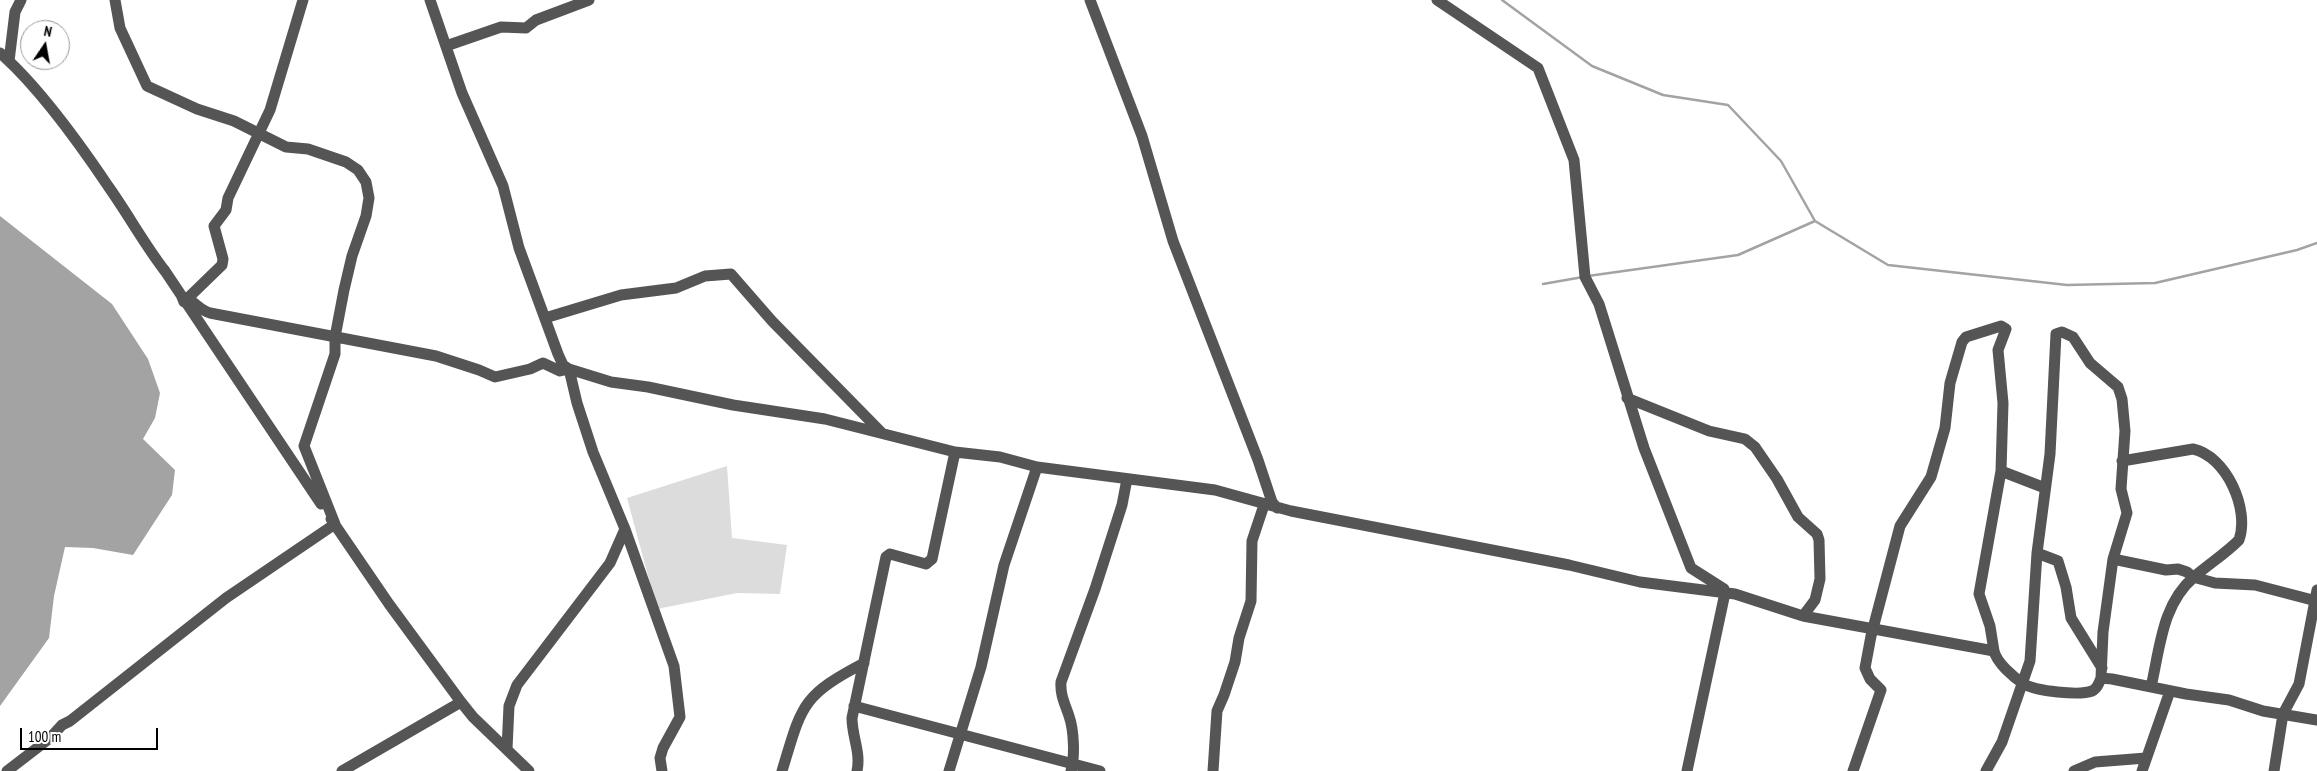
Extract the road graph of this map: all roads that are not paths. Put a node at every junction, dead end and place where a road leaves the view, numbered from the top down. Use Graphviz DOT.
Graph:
graph roads {
  1 [pos="21,0"];
  2 [pos="115,0"];
  3 [pos="303,0"];
  4 [pos="430,0"];
  5 [pos="589,0"];
  6 [pos="1090,0"];
  7 [pos="1437,0"];
  8 [pos="446,46"];
  9 [pos="5,57"];
  10 [pos="259,134"];
  11 [pos="186,300"];
  12 [pos="545,318"];
  13 [pos="335,337"];
  14 [pos="569,369"];
  15 [pos="1627,398"];
  16 [pos="881,432"];
  17 [pos="955,452"];
  18 [pos="2122,461"];
  19 [pos="1037,467"];
  20 [pos="2001,471"];
  21 [pos="1127,479"];
  22 [pos="2045,488"];
  23 [pos="1264,505"];
  24 [pos="1277,508"];
  25 [pos="335,524"];
  26 [pos="625,529"];
  27 [pos="2037,552"];
  28 [pos="2113,558"];
  29 [pos="2193,578"];
  30 [pos="1730,594"];
  31 [pos="2316,596"];
  32 [pos="1803,616"];
  33 [pos="1875,628"];
  34 [pos="1994,651"];
  35 [pos="864,662"];
  36 [pos="2102,673"];
  37 [pos="2024,684"];
  38 [pos="2151,687"];
  39 [pos="2170,691"];
  40 [pos="460,702"];
  41 [pos="854,706"];
  42 [pos="2283,714"];
  43 [pos="2317,720"];
  44 [pos="959,733"];
  45 [pos="508,748"];
  46 [pos="2146,758"];
  47 [pos="1072,767"];
  48 [pos="7,771"];
  49 [pos="342,771"];
  50 [pos="528,771"];
  51 [pos="662,771"];
  52 [pos="782,771"];
  53 [pos="858,771"];
  54 [pos="949,771"];
  55 [pos="1100,771"];
  56 [pos="1213,771"];
  57 [pos="1687,771"];
  58 [pos="1853,771"];
  59 [pos="1986,771"];
  60 [pos="2074,771"];
  61 [pos="2142,771"];
  62 [pos="2274,771"];
  1 -- 9 [label="street"];
  2 -- 10 [label="street"];
  3 -- 10 [label="street"];
  4 -- 8 [label="street"];
  5 -- 8 [label="street"];
  6 -- 24 [label="street"];
  7 -- 15 [label="street"];
  8 -- 12 [label="street"];
  9 -- 11 [label="street"];
  10 -- 11 [label="street"];
  10 -- 13 [label="street"];
  11 -- 13 [label="street"];
  11 -- 25 [label="street"];
  12 -- 14 [label="street"];
  12 -- 16 [label="street"];
  13 -- 14 [label="street"];
  13 -- 25 [label="street"];
  14 -- 16 [label="street"];
  14 -- 26 [label="street"];
  15 -- 30 [label="street"];
  15 -- 32 [label="street"];
  16 -- 17 [label="street"];
  17 -- 19 [label="street"];
  17 -- 35 [label="street"];
  18 -- 22 [label="street"];
  18 -- 28 [label="street"];
  18 -- 29 [label="street"];
  19 -- 21 [label="street"];
  19 -- 44 [label="street"];
  20 -- 22 [label="street"];
  20 -- 33 [label="street"];
  20 -- 34 [label="street"];
  21 -- 23 [label="street"];
  21 -- 47 [label="street"];
  22 -- 27 [label="street"];
  23 -- 24 [label="street"];
  23 -- 56 [label="street"];
  24 -- 30 [label="street"];
  25 -- 40 [label="street"];
  25 -- 48 [label="street"];
  26 -- 45 [label="street"];
  26 -- 51 [label="street"];
  27 -- 36 [label="street"];
  27 -- 37 [label="street"];
  28 -- 29 [label="street"];
  28 -- 36 [label="street"];
  29 -- 31 [label="street"];
  29 -- 38 [label="street"];
  30 -- 32 [label="street"];
  30 -- 57 [label="street"];
  31 -- 42 [label="street"];
  32 -- 33 [label="street"];
  33 -- 34 [label="street"];
  33 -- 58 [label="street"];
  34 -- 37 [label="street"];
  35 -- 41 [label="street"];
  35 -- 52 [label="street"];
  36 -- 37 [label="street"];
  36 -- 38 [label="street"];
  37 -- 59 [label="street"];
  38 -- 39 [label="street"];
  39 -- 42 [label="street"];
  39 -- 46 [label="street"];
  40 -- 45 [label="street"];
  40 -- 49 [label="street"];
  41 -- 44 [label="street"];
  41 -- 53 [label="street"];
  42 -- 43 [label="street"];
  42 -- 62 [label="street"];
  44 -- 47 [label="street"];
  44 -- 54 [label="street"];
  45 -- 50 [label="street"];
  46 -- 60 [label="street"];
  46 -- 61 [label="street"];
  47 -- 55 [label="street"];
}
